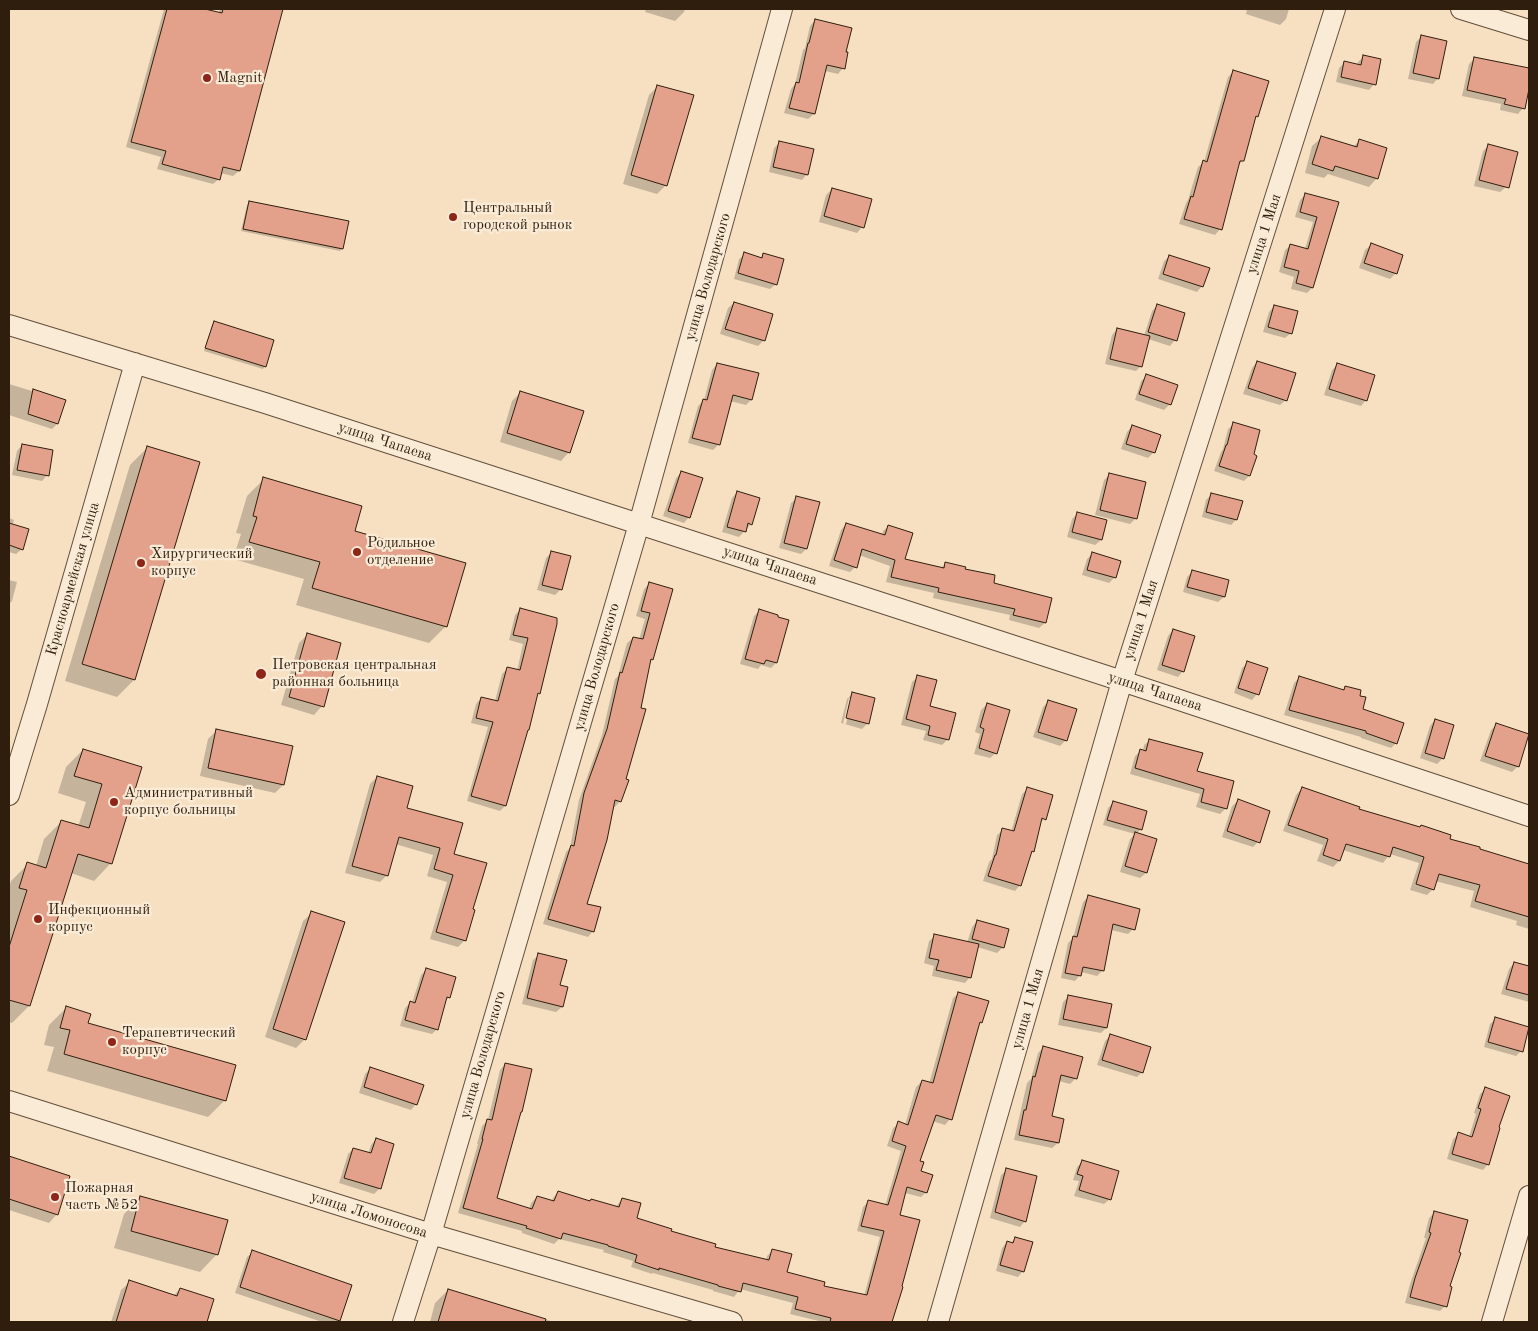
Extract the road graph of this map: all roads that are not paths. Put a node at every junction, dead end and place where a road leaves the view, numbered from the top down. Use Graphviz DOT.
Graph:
graph roads {
  1 [pos="782,9"];
  2 [pos="1335,9"];
  3 [pos="1461,9"];
  4 [pos="1529,30"];
  5 [pos="9,325"];
  6 [pos="135,363"];
  7 [pos="639,524"];
  8 [pos="1122,680"];
  9 [pos="9,795"];
  10 [pos="1529,816"];
  11 [pos="9,1101"];
  12 [pos="1529,1196"];
  13 [pos="431,1234"];
  14 [pos="403,1322"];
  15 [pos="732,1322"];
  16 [pos="938,1322"];
  17 [pos="1492,1322"];
  1 -- 7 [label="street, улица Володарского"];
  2 -- 8 [label="street, улица 1 Мая"];
  3 -- 4 [label="street"];
  5 -- 6 [label="street, улица Чапаева"];
  6 -- 7 [label="street, улица Чапаева"];
  6 -- 9 [label="street, Красноармейская улица"];
  7 -- 8 [label="street, улица Чапаева"];
  7 -- 13 [label="street, улица Володарского"];
  8 -- 10 [label="street, улица Чапаева"];
  8 -- 16 [label="street, улица 1 Мая"];
  11 -- 13 [label="street, улица Ломоносова"];
  12 -- 17 [label="street"];
  13 -- 14 [label="street, улица Володарского"];
  13 -- 15 [label="street, улица Ломоносова"];
}
